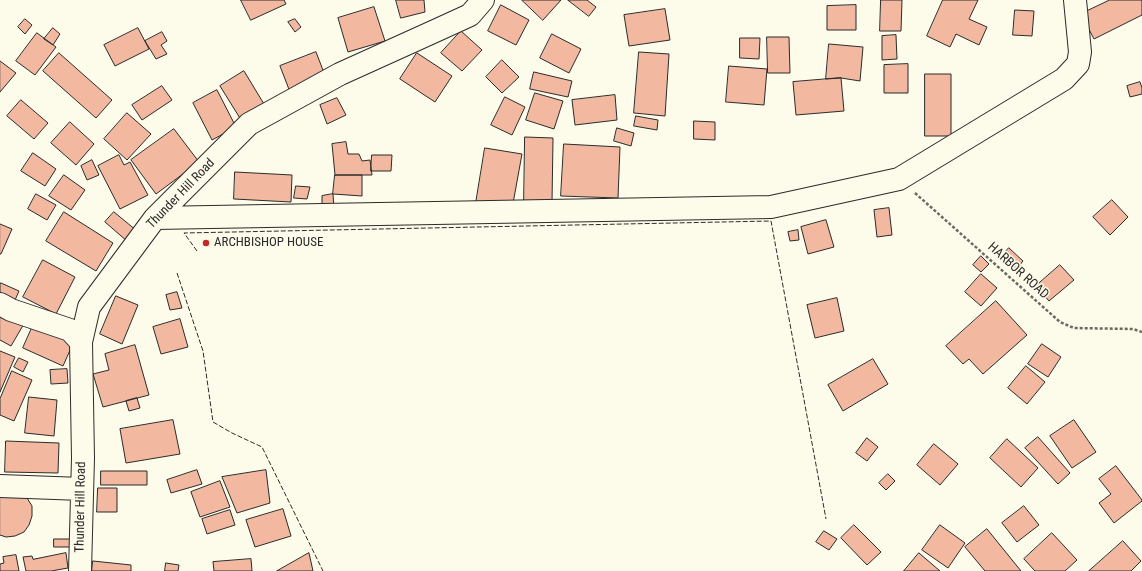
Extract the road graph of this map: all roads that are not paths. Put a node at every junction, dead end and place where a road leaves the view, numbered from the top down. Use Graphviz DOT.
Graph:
graph roads {
  1 [pos="483,0"];
  2 [pos="1074,0"];
  3 [pos="155,218"];
  4 [pos="0,304"];
  5 [pos="81,342"];
  6 [pos="0,486"];
  7 [pos="82,490"];
  8 [pos="80,571"];
  1 -- 3 [label="street, Thunder Hill Road"];
  2 -- 3 [label="street"];
  3 -- 5 [label="street, Thunder Hill Road"];
  4 -- 5 [label="street"];
  5 -- 7 [label="street, Thunder Hill Road"];
  6 -- 7 [label="street"];
  7 -- 8 [label="street, Thunder Hill Road"];
}
